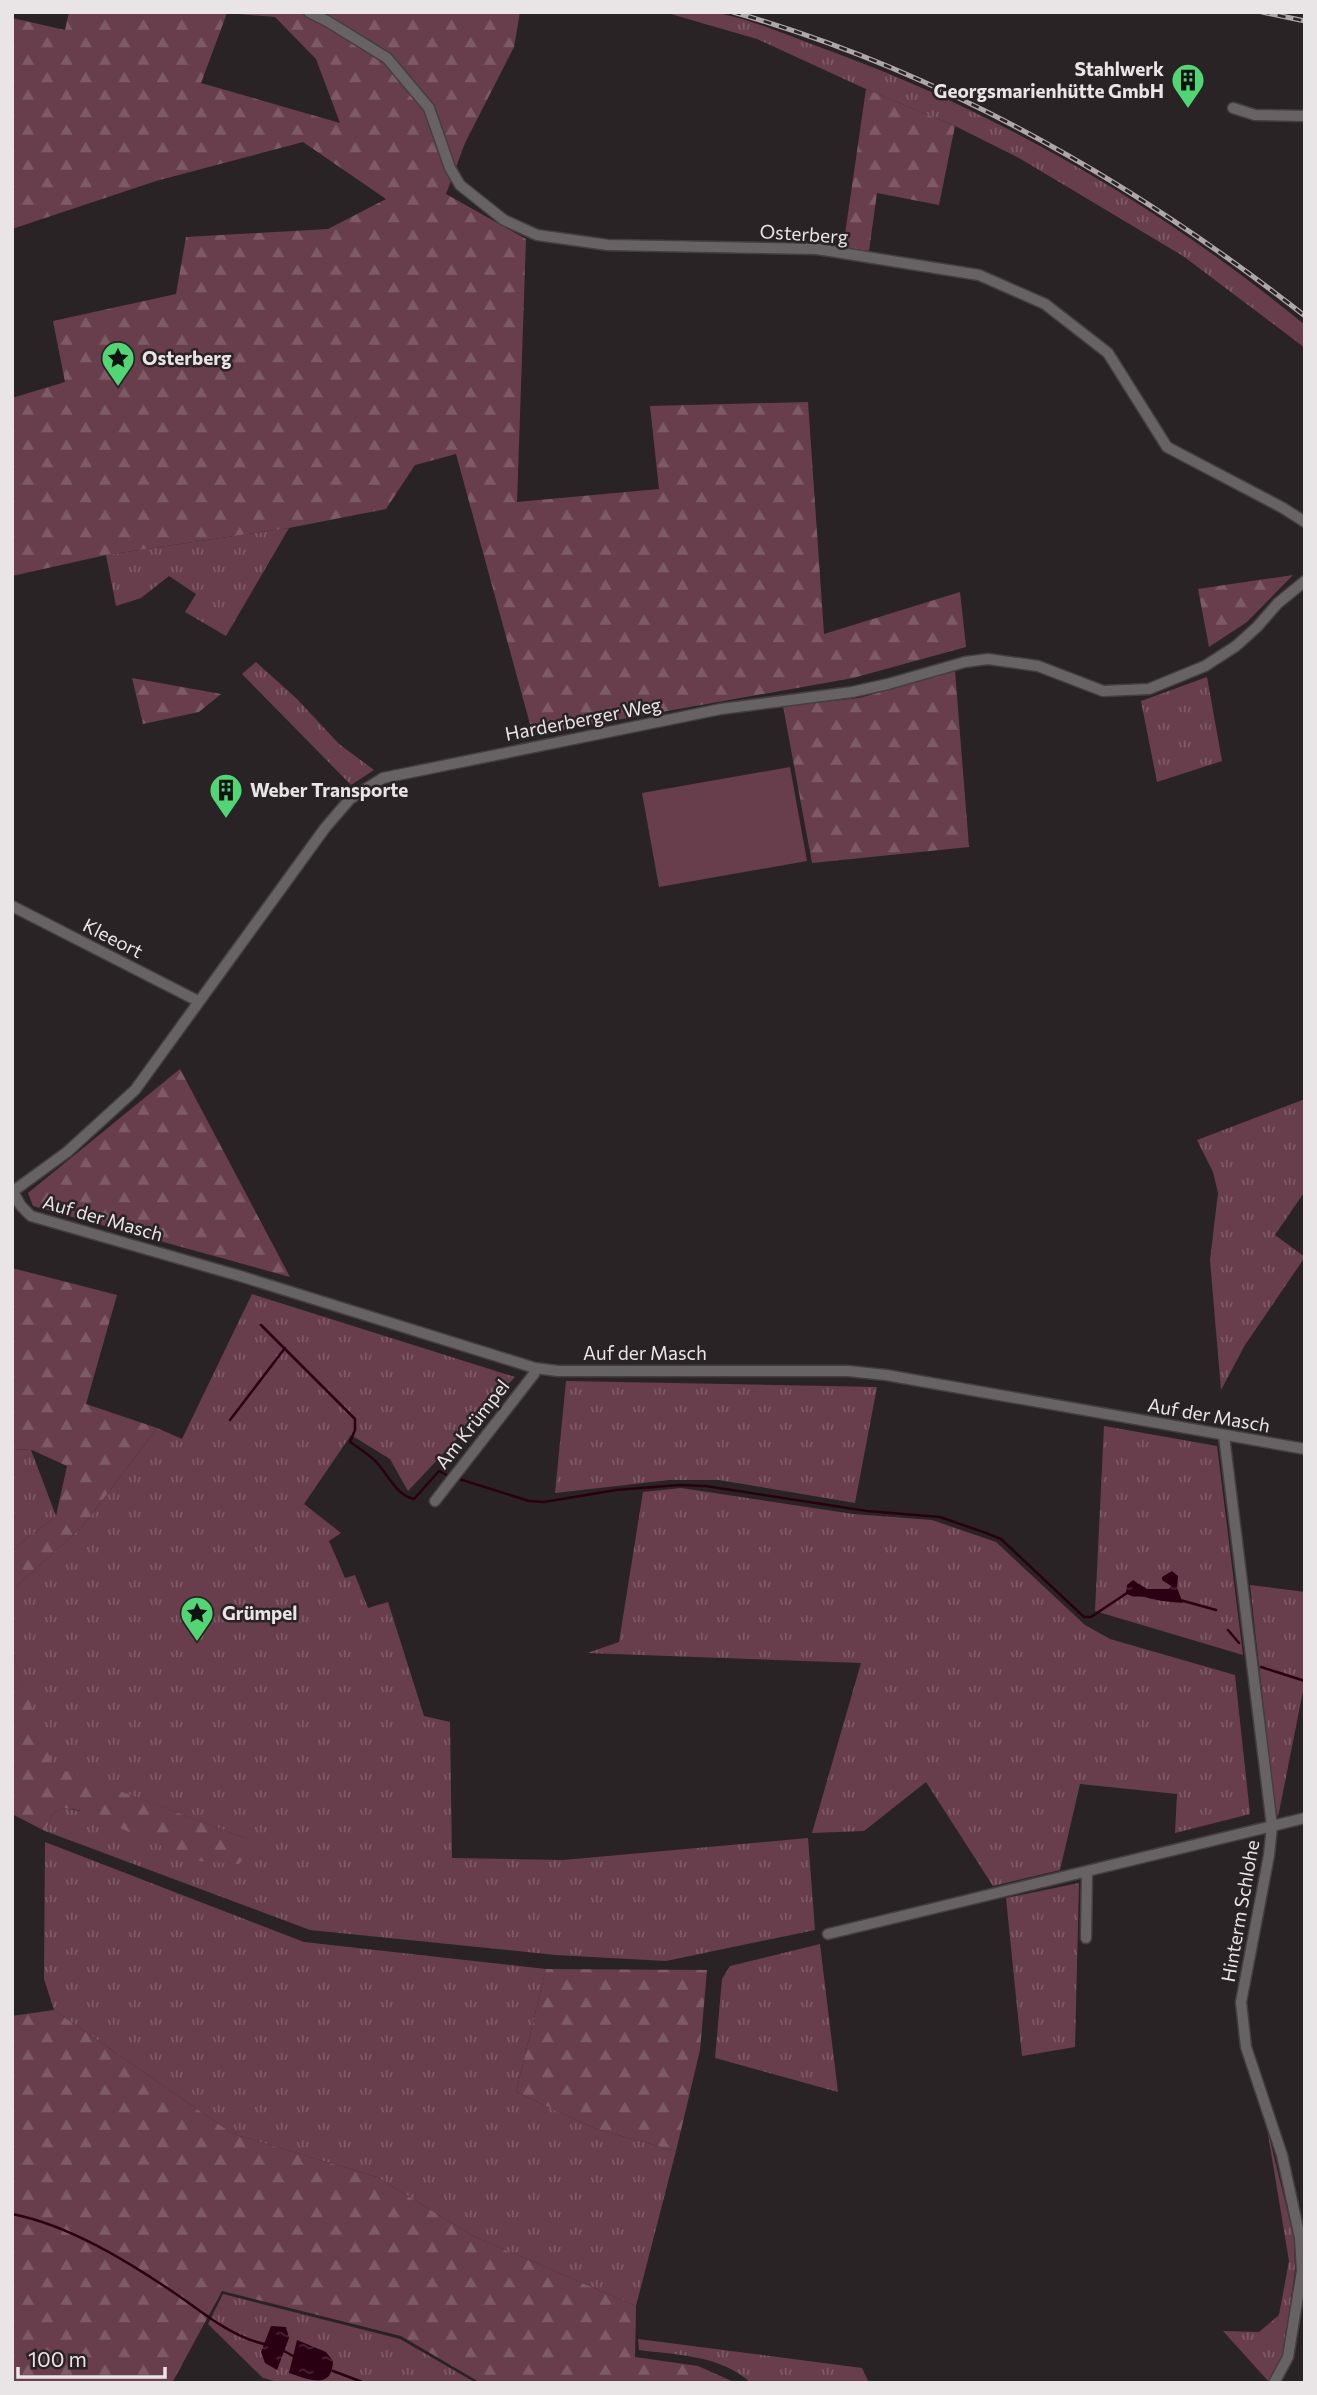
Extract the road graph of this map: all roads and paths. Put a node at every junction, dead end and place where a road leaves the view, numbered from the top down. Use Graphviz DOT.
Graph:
graph roads {
  1 [pos="309,12"];
  2 [pos="1233,108"];
  3 [pos="1305,116"];
  4 [pos="1305,522"];
  5 [pos="1305,581"];
  6 [pos="12,906"];
  7 [pos="198,1001"];
  8 [pos="13,1192"];
  9 [pos="535,1368"];
  10 [pos="1224,1436"];
  11 [pos="1305,1449"];
  12 [pos="435,1501"];
  13 [pos="1305,1818"];
  14 [pos="1272,1826"];
  15 [pos="1087,1872"];
  16 [pos="828,1934"];
  17 [pos="1086,1938"];
  18 [pos="1274,2383"];
  1 -- 4 [label="street, Osterberg"];
  2 -- 3 [label="street"];
  5 -- 7 [label="street, Harderberger Weg"];
  6 -- 7 [label="street, Kleeort"];
  7 -- 8 [label="street, Harderberger Weg"];
  8 -- 9 [label="street, Auf der Masch"];
  9 -- 10 [label="street, Auf der Masch"];
  9 -- 12 [label="street, Am Krümpel"];
  10 -- 11 [label="street, Auf der Masch"];
  10 -- 14 [label="street, Hinterm Schlohe"];
  13 -- 14 [label="street"];
  14 -- 15 [label="street"];
  14 -- 18 [label="street, Hinterm Schlohe"];
  15 -- 16 [label="street"];
  15 -- 17 [label="street"];
}
